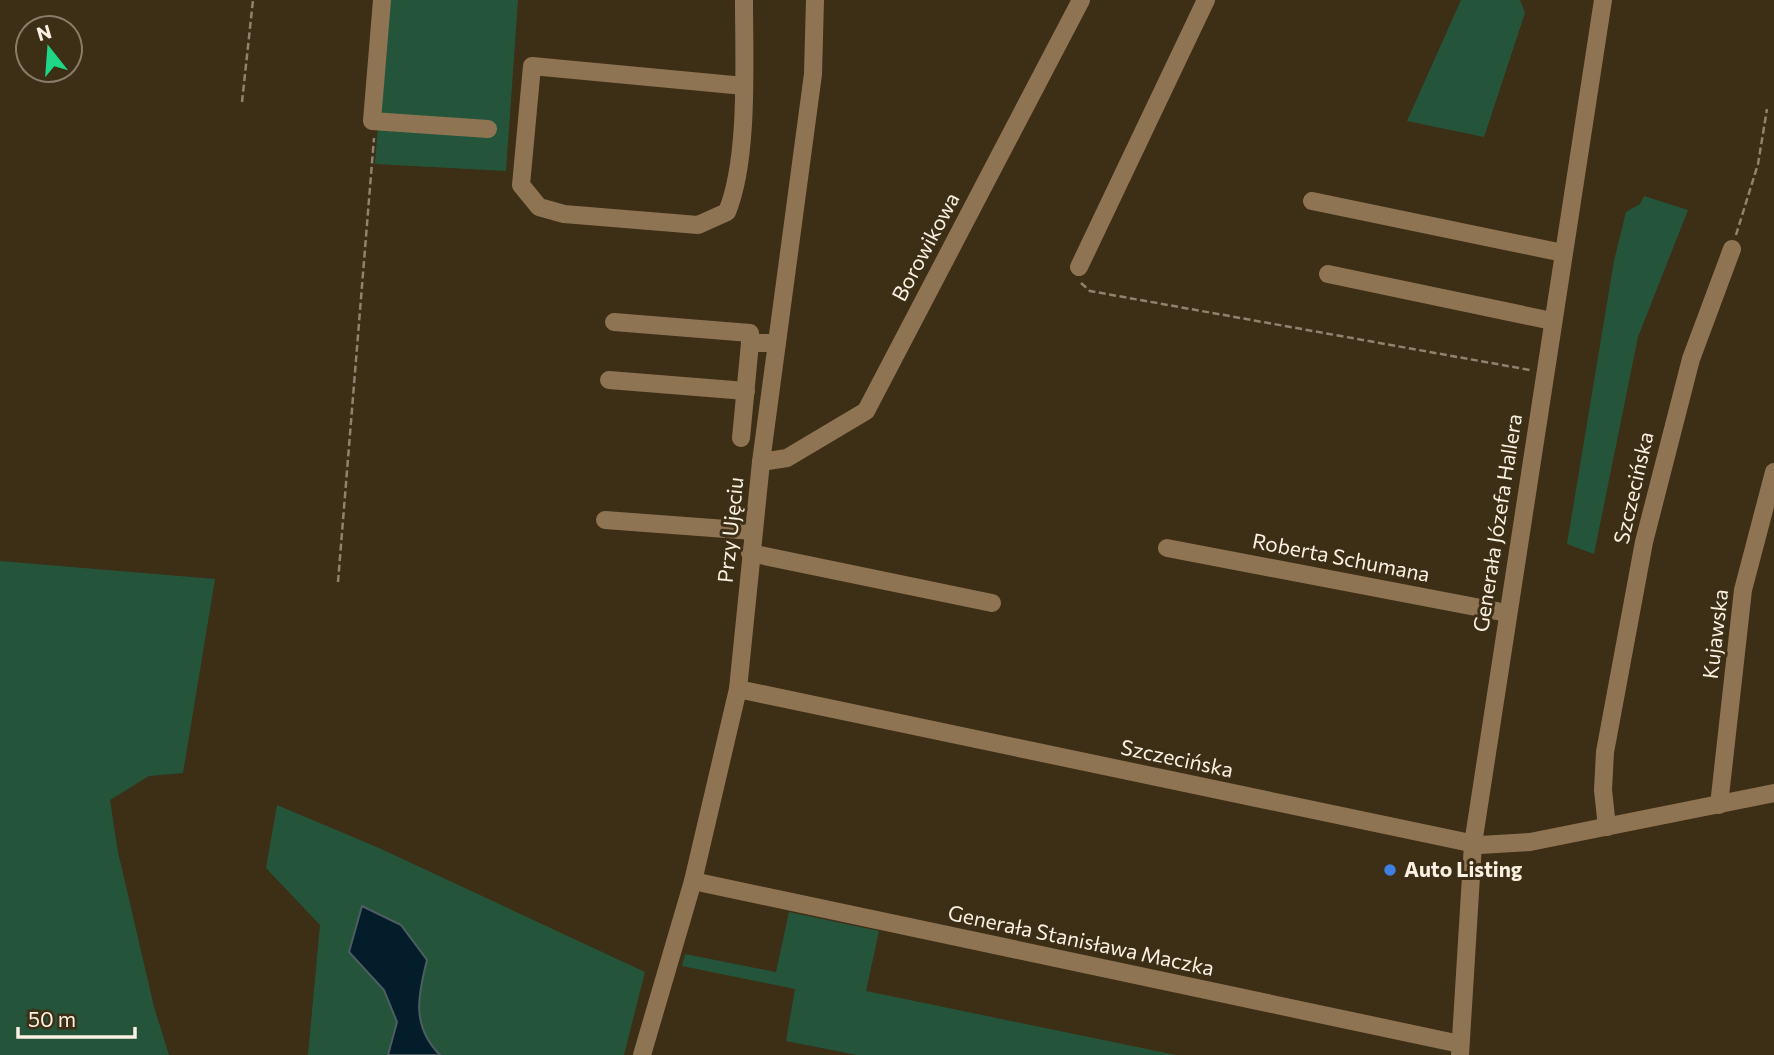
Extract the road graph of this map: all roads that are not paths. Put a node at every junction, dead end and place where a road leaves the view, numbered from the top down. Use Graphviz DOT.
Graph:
graph roads {
  1 [pos="382,0"];
  2 [pos="744,0"];
  3 [pos="815,0"];
  4 [pos="1082,0"];
  5 [pos="1206,0"];
  6 [pos="1603,0"];
  7 [pos="744,86"];
  8 [pos="488,129"];
  9 [pos="1312,201"];
  10 [pos="1731,249"];
  11 [pos="1563,253"];
  12 [pos="1079,267"];
  13 [pos="1328,274"];
  14 [pos="1552,321"];
  15 [pos="614,322"];
  16 [pos="777,342"];
  17 [pos="750,343"];
  18 [pos="609,380"];
  19 [pos="746,391"];
  20 [pos="741,438"];
  21 [pos="761,462"];
  22 [pos="1774,472"];
  23 [pos="605,520"];
  24 [pos="753,531"];
  25 [pos="1167,548"];
  26 [pos="750,553"];
  27 [pos="992,603"];
  28 [pos="1507,613"];
  29 [pos="738,689"];
  30 [pos="1774,793"];
  31 [pos="1719,805"];
  32 [pos="1607,827"];
  33 [pos="1473,844"];
  34 [pos="693,880"];
  35 [pos="1460,1050"];
  36 [pos="642,1055"];
  1 -- 8 [label="street"];
  2 -- 7 [label="street"];
  3 -- 16 [label="street, Przy Ujęciu"];
  4 -- 21 [label="street, Borowikowa"];
  5 -- 12 [label="street"];
  6 -- 11 [label="street, Generała Józefa Hallera"];
  7 -- 7 [label="street"];
  9 -- 11 [label="street"];
  10 -- 32 [label="street, Szczecińska"];
  11 -- 14 [label="street, Generała Józefa Hallera"];
  13 -- 14 [label="street"];
  14 -- 28 [label="street, Generała Józefa Hallera"];
  15 -- 17 [label="street"];
  16 -- 17 [label="street"];
  16 -- 21 [label="street, Przy Ujęciu"];
  17 -- 19 [label="street"];
  18 -- 19 [label="street"];
  19 -- 20 [label="street"];
  21 -- 24 [label="street, Przy Ujęciu"];
  22 -- 31 [label="street, Kujawska"];
  23 -- 24 [label="street"];
  24 -- 26 [label="street, Przy Ujęciu"];
  25 -- 28 [label="street, Roberta Schumana"];
  26 -- 27 [label="street"];
  26 -- 29 [label="street, Przy Ujęciu"];
  28 -- 33 [label="street, Generała Józefa Hallera"];
  29 -- 33 [label="street, Szczecińska"];
  29 -- 34 [label="street, Przy Ujęciu"];
  30 -- 31 [label="street, Szczecińska"];
  31 -- 32 [label="street, Szczecińska"];
  32 -- 33 [label="street, Szczecińska"];
  33 -- 35 [label="street, Generała Józefa Hallera"];
  34 -- 35 [label="street, Generała Stanisława Maczka"];
  34 -- 36 [label="street, Przy Ujęciu"];
}
